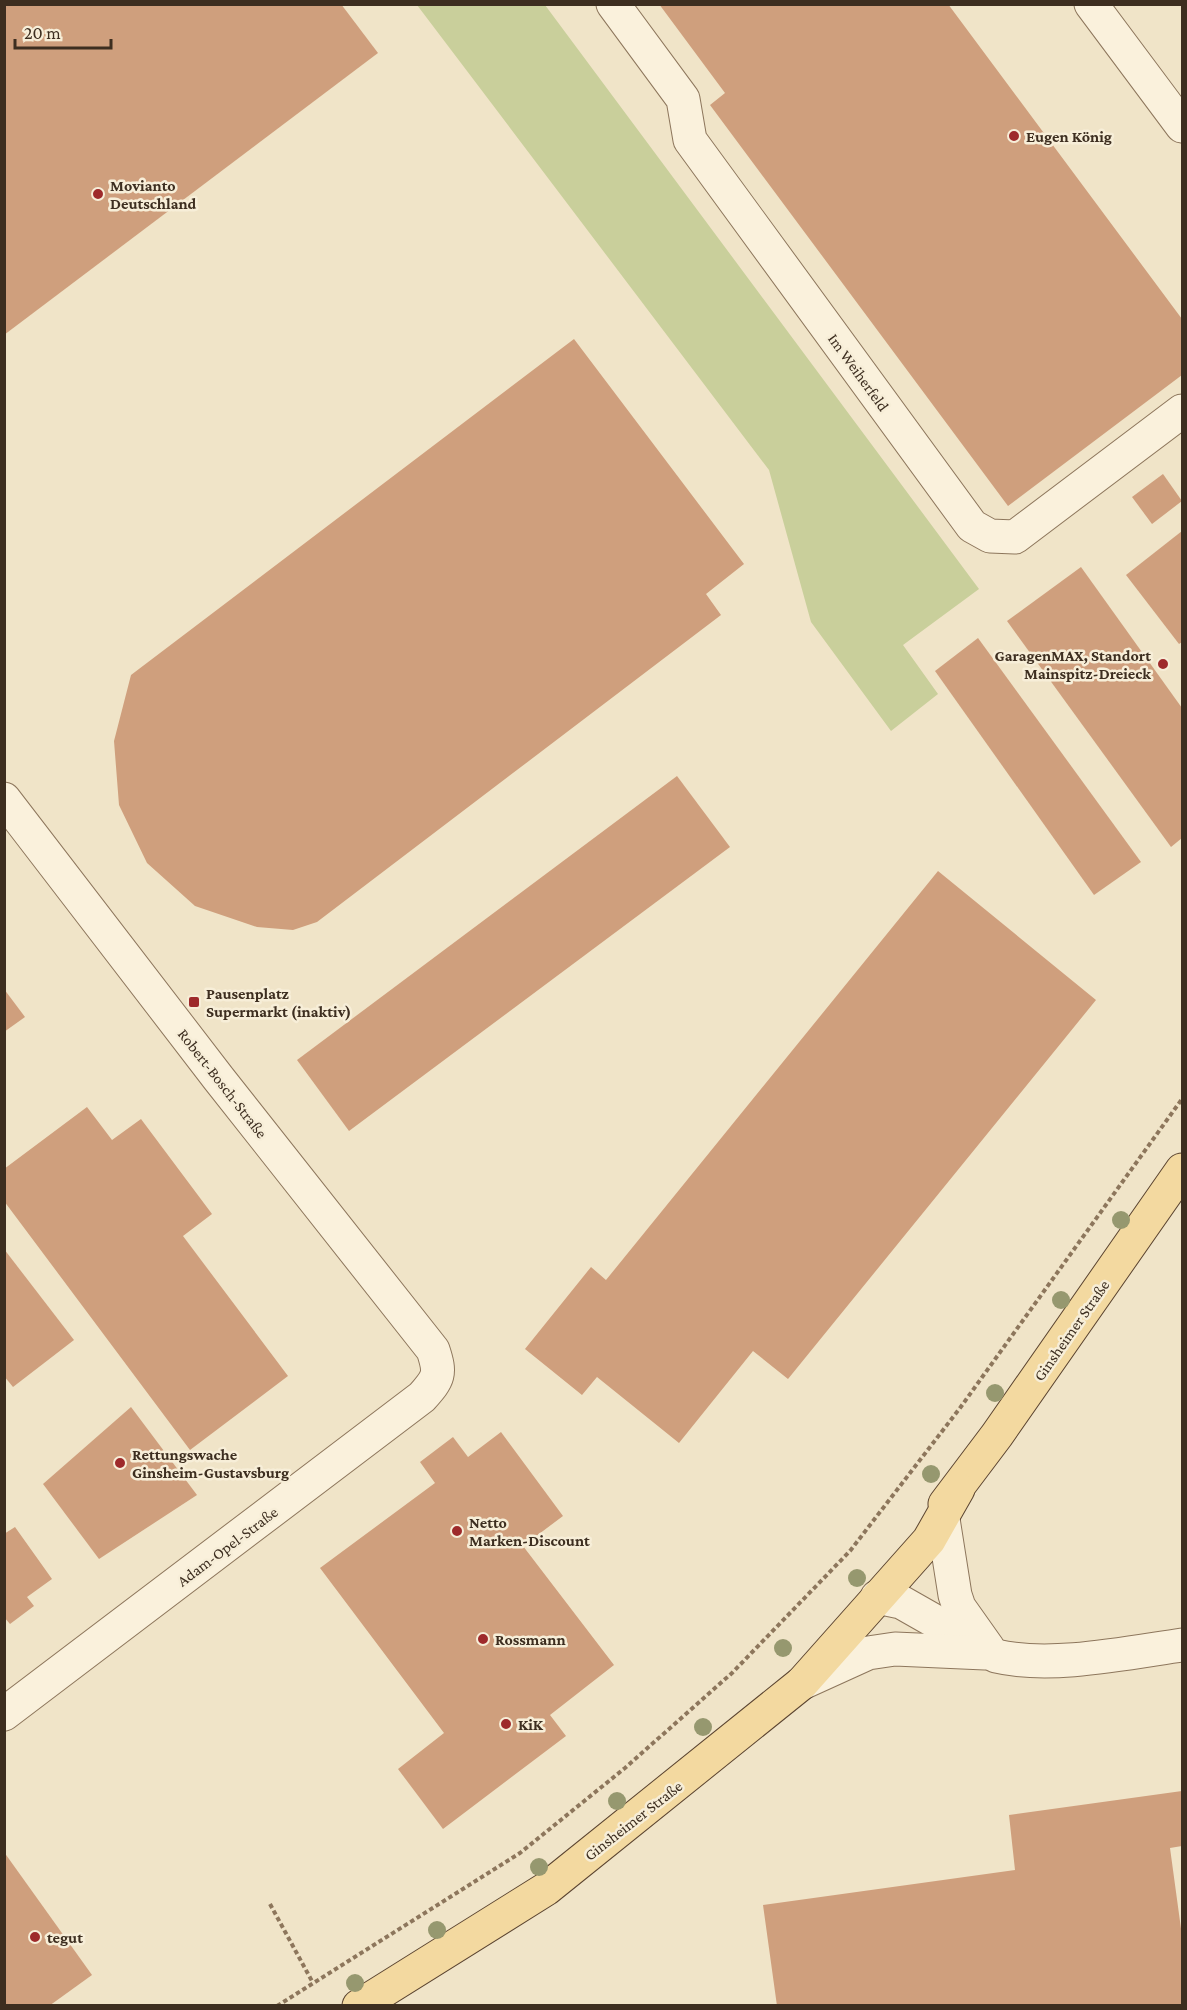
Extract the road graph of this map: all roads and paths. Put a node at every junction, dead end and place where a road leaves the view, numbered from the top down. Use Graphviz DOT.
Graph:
graph roads {
  1 [pos="613,4"];
  2 [pos="1091,4"];
  3 [pos="1182,126"];
  4 [pos="1182,411"];
  5 [pos="4,798"];
  6 [pos="1182,1099"];
  7 [pos="1182,1170"];
  8 [pos="439,1369"];
  9 [pos="958,1489"];
  10 [pos="943,1519"];
  11 [pos="877,1597"];
  12 [pos="1182,1645"];
  13 [pos="992,1654"];
  14 [pos="801,1683"];
  15 [pos="4,1714"];
  16 [pos="270,1904"];
  17 [pos="313,1983"];
  18 [pos="277,2006"];
  19 [pos="359,2006"];
  1 -- 4 [label="street, Im Weiherfeld"];
  2 -- 3 [label="street"];
  5 -- 8 [label="street, Robert-Bosch-Straße"];
  6 -- 17 [label="path"];
  7 -- 9 [label="main road, Ginsheimer Straße"];
  8 -- 15 [label="street, Adam-Opel-Straße"];
  9 -- 10 [label="main road, Ginsheimer Straße"];
  9 -- 11 [label="main road, Ginsheimer Straße"];
  10 -- 11 [label="main road, Ginsheimer Straße"];
  10 -- 13 [label="street"];
  11 -- 13 [label="street"];
  11 -- 14 [label="main road, Ginsheimer Straße"];
  12 -- 13 [label="street"];
  13 -- 14 [label="street"];
  14 -- 19 [label="main road, Ginsheimer Straße"];
  16 -- 17 [label="path"];
  17 -- 18 [label="path"];
}
